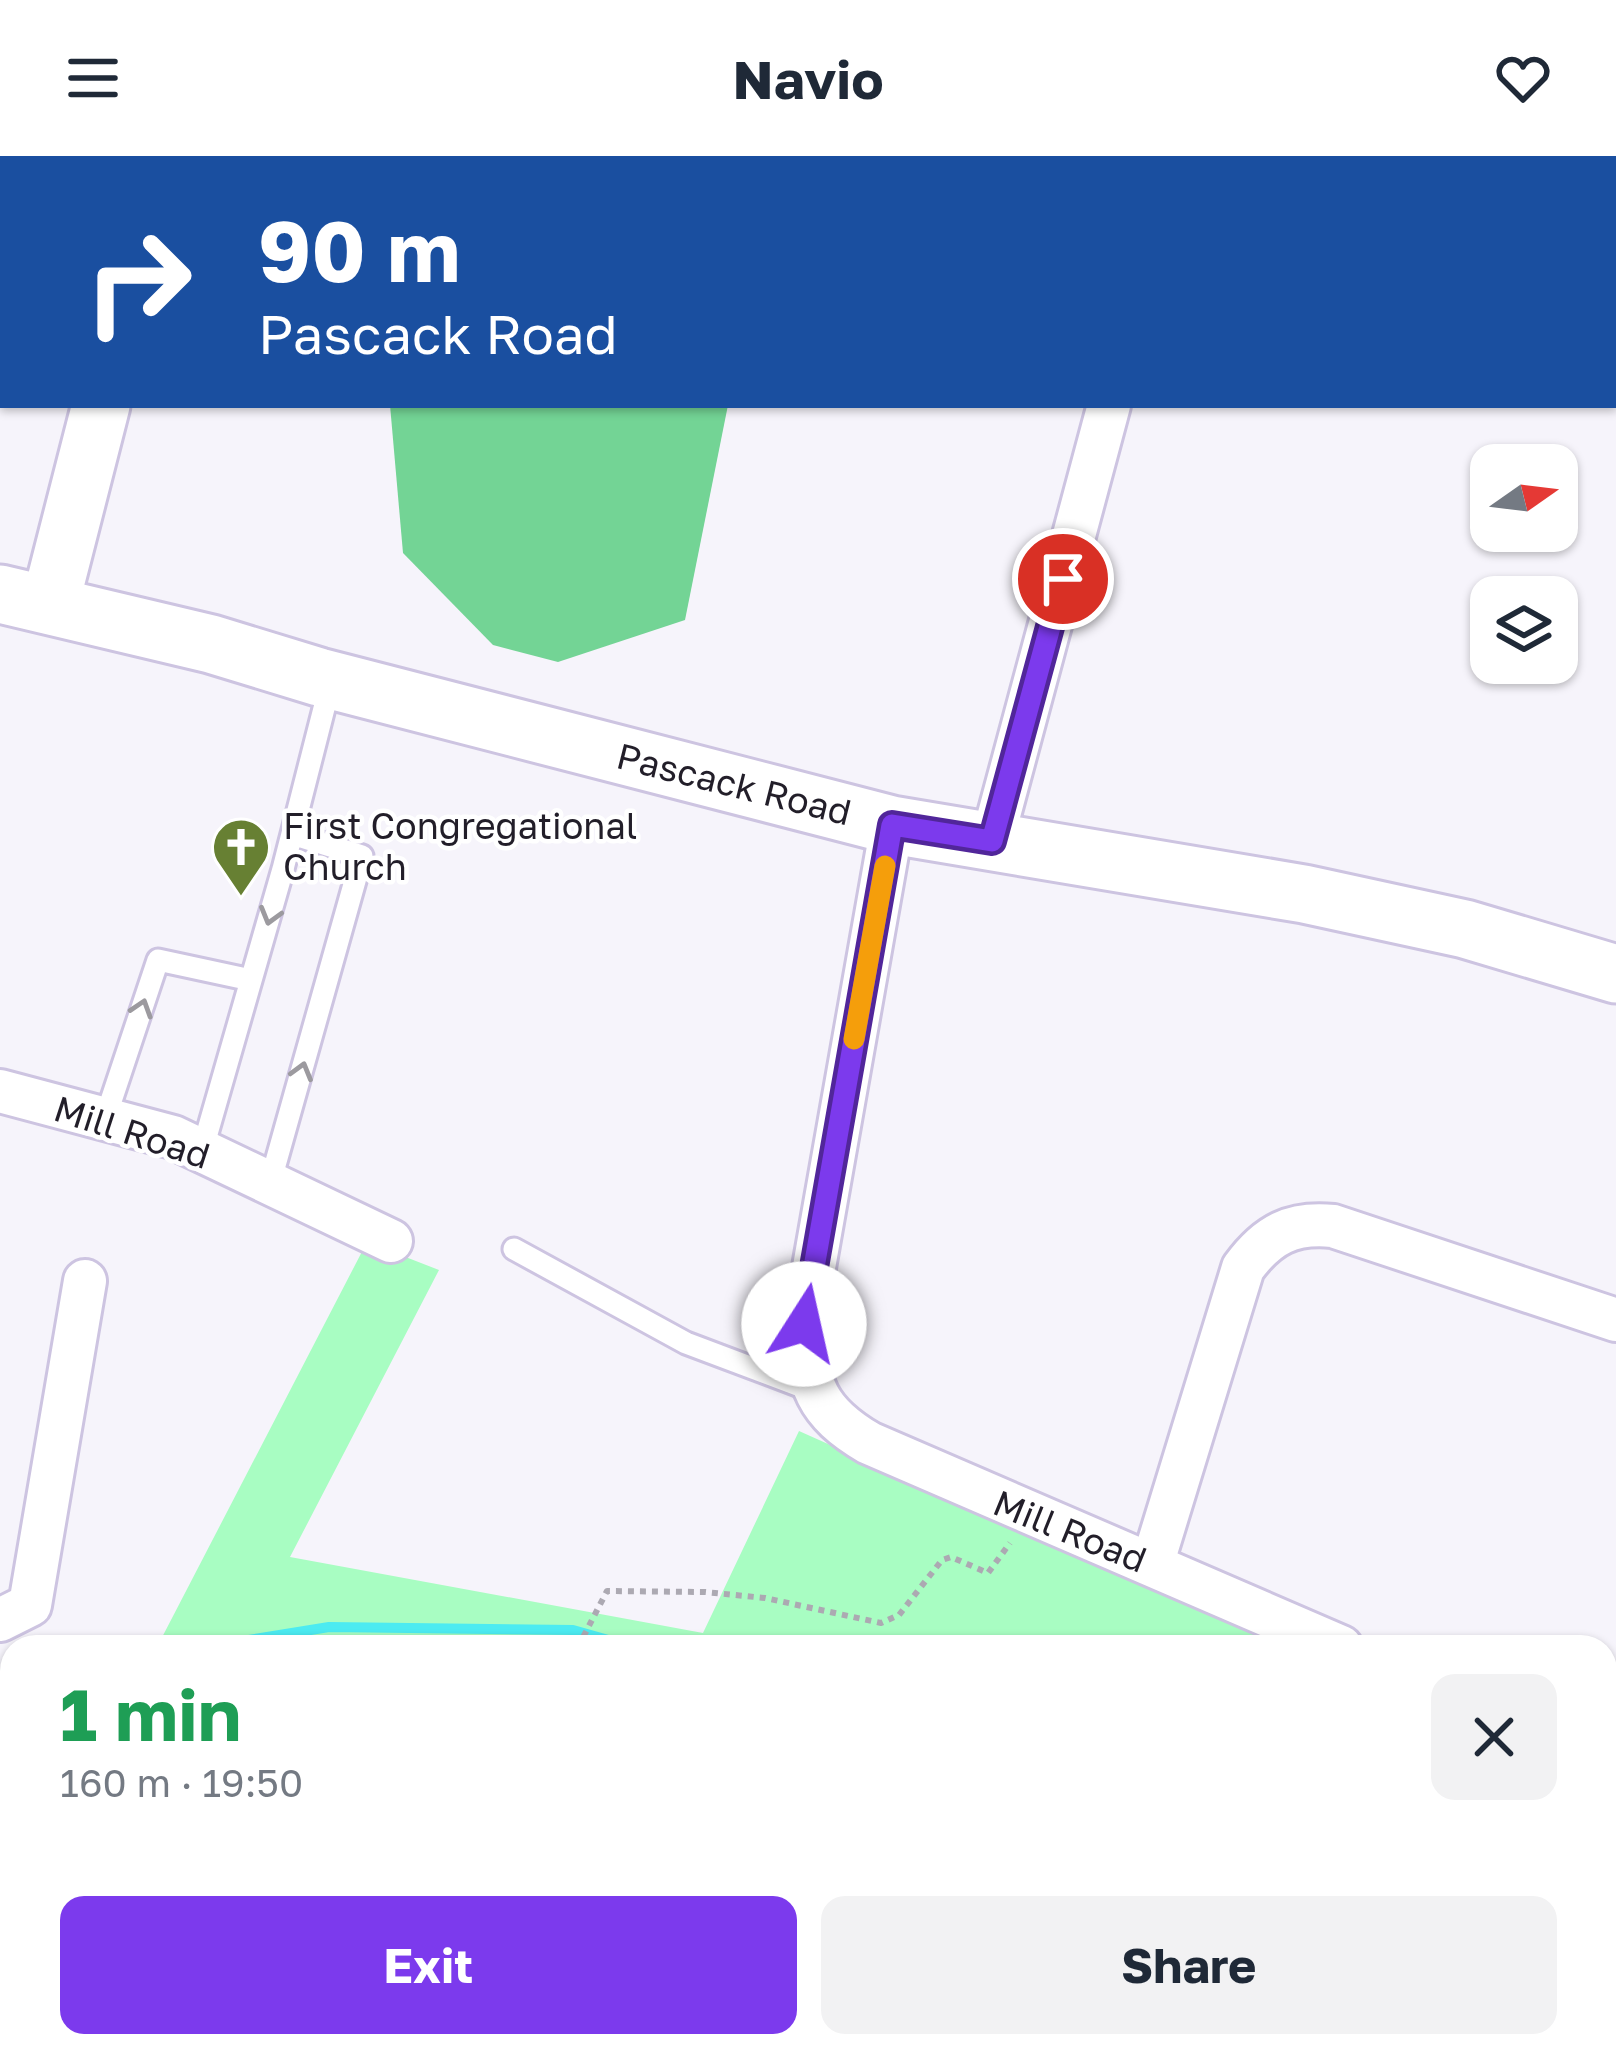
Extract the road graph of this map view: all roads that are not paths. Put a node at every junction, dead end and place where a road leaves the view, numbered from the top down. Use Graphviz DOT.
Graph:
graph roads {
  1 [pos="100,408"];
  2 [pos="1108,408"];
  3 [pos="25,599"];
  4 [pos="331,680"];
  5 [pos="892,825"];
  6 [pos="292,834"];
  7 [pos="992,841"];
  8 [pos="1616,974"];
  9 [pos="251,980"];
  10 [pos="0,1091"];
  11 [pos="105,1119"];
  12 [pos="202,1151"];
  13 [pos="270,1183"];
  14 [pos="391,1241"];
  15 [pos="514,1249"];
  16 [pos="85,1281"];
  17 [pos="1616,1320"];
  18 [pos="816,1393"];
  19 [pos="1152,1564"];
  20 [pos="15,1612"];
  21 [pos="1315,1635"];
  1 -- 3 [label="street"];
  2 -- 7 [label="street"];
  3 -- 4 [label="street, Pascack Road"];
  4 -- 5 [label="street, Pascack Road"];
  4 -- 6 [label="lane"];
  5 -- 7 [label="street, Pascack Road"];
  5 -- 18 [label="street"];
  6 -- 9 [label="lane, one-way"];
  13 -- 6 [label="lane, one-way"];
  7 -- 8 [label="street, Pascack Road"];
  11 -- 9 [label="lane, one-way"];
  9 -- 12 [label="lane"];
  10 -- 11 [label="street, Mill Road"];
  11 -- 12 [label="street, Mill Road"];
  12 -- 13 [label="street, Mill Road"];
  13 -- 14 [label="street, Mill Road"];
  15 -- 18 [label="lane"];
  16 -- 20 [label="street"];
  17 -- 19 [label="street"];
  18 -- 19 [label="street, Mill Road"];
  19 -- 21 [label="street, Mill Road"];
}
